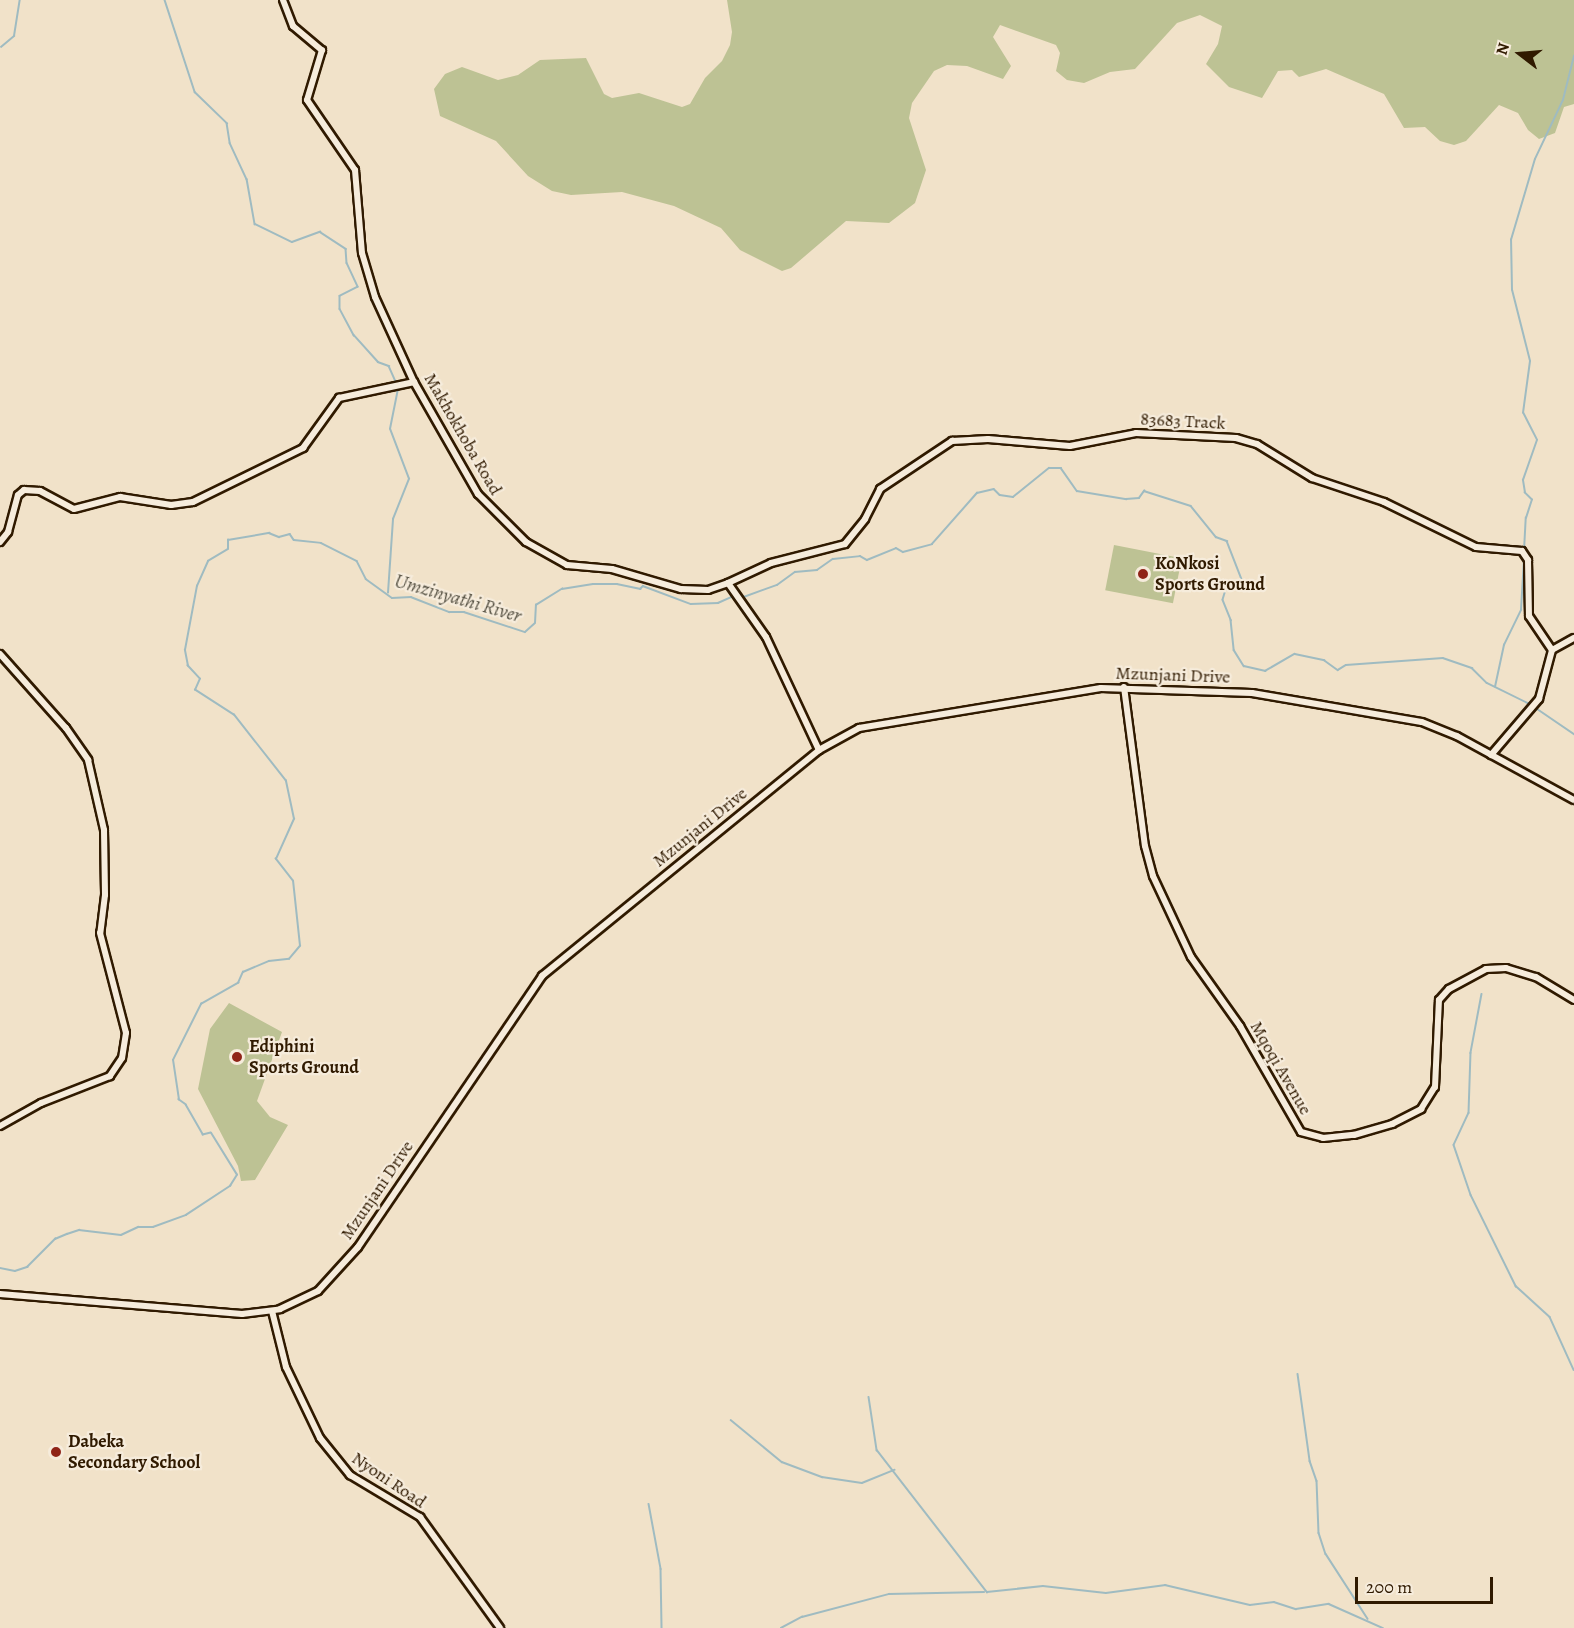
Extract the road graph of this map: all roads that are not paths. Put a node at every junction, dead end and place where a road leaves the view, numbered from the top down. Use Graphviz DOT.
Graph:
graph roads {
  1 [pos="283,0"];
  2 [pos="414,382"];
  3 [pos="0,542"];
  4 [pos="728,583"];
  5 [pos="1574,638"];
  6 [pos="1552,650"];
  7 [pos="0,654"];
  8 [pos="1124,687"];
  9 [pos="819,750"];
  10 [pos="1491,755"];
  11 [pos="1574,800"];
  12 [pos="1574,1000"];
  13 [pos="0,1126"];
  14 [pos="0,1294"];
  15 [pos="272,1311"];
  16 [pos="500,1628"];
  1 -- 2 [label="street, Makhokhoba Road"];
  2 -- 3 [label="street"];
  2 -- 4 [label="street, Makhokhoba Road"];
  4 -- 6 [label="street, 83683 Track"];
  4 -- 9 [label="street"];
  5 -- 6 [label="street"];
  6 -- 10 [label="street"];
  7 -- 13 [label="street"];
  8 -- 9 [label="street, Mzunjani Drive"];
  8 -- 10 [label="street, Mzunjani Drive"];
  8 -- 12 [label="street, Mqoqi Avenue"];
  9 -- 15 [label="street, Mzunjani Drive"];
  10 -- 11 [label="street, Mzunjani Drive"];
  14 -- 15 [label="street, Mzunjani Drive"];
  15 -- 16 [label="street, Nyoni Road"];
}
